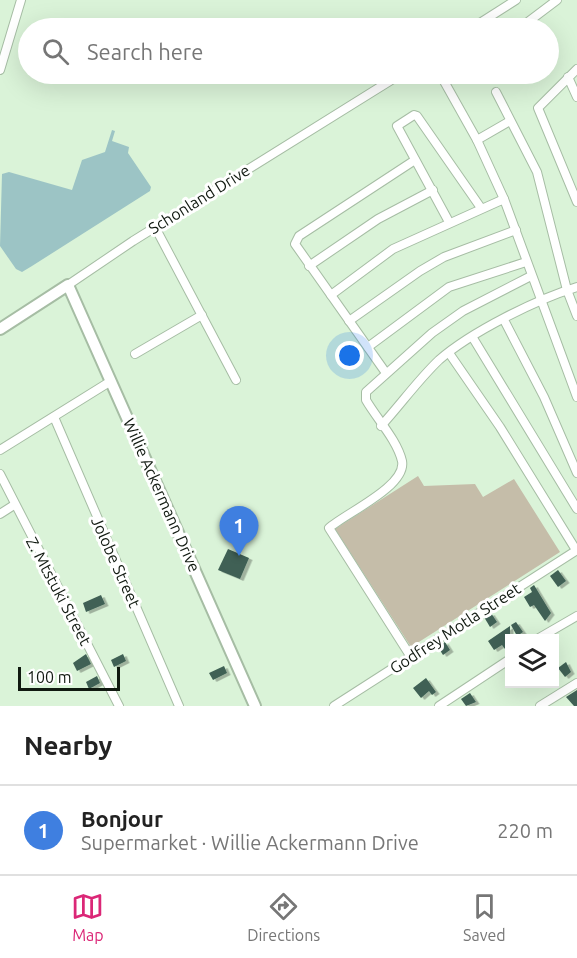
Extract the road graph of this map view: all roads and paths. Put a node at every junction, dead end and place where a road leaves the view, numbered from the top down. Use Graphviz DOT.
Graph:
graph roads {
  1 [pos="21,0"];
  2 [pos="516,0"];
  3 [pos="557,0"];
  4 [pos="488,18"];
  5 [pos="533,18"];
  6 [pos="577,69"];
  7 [pos="0,70"];
  8 [pos="568,77"];
  9 [pos="385,84"];
  10 [pos="446,84"];
  11 [pos="496,93"];
  12 [pos="577,97"];
  13 [pos="510,121"];
  14 [pos="477,140"];
  15 [pos="415,160"];
  16 [pos="433,190"];
  17 [pos="504,200"];
  18 [pos="577,202"];
  19 [pos="481,208"];
  20 [pos="449,222"];
  21 [pos="155,227"];
  22 [pos="516,230"];
  23 [pos="526,262"];
  24 [pos="309,266"];
  25 [pos="531,276"];
  26 [pos="68,285"];
  27 [pos="577,287"];
  28 [pos="567,290"];
  29 [pos="331,295"];
  30 [pos="540,302"];
  31 [pos="202,315"];
  32 [pos="577,316"];
  33 [pos="504,320"];
  34 [pos="349,321"];
  35 [pos="0,329"];
  36 [pos="473,338"];
  37 [pos="368,347"];
  38 [pos="449,353"];
  39 [pos="135,354"];
  40 [pos="386,373"];
  41 [pos="236,380"];
  42 [pos="111,381"];
  43 [pos="577,397"];
  44 [pos="54,417"];
  45 [pos="381,426"];
  46 [pos="0,450"];
  47 [pos="577,473"];
  48 [pos="0,474"];
  49 [pos="14,505"];
  50 [pos="577,509"];
  51 [pos="0,514"];
  52 [pos="576,550"];
  53 [pos="577,616"];
  54 [pos="547,634"];
  55 [pos="411,657"];
  56 [pos="505,661"];
  57 [pos="577,683"];
  58 [pos="119,706"];
  59 [pos="179,706"];
  60 [pos="255,706"];
  61 [pos="334,706"];
  62 [pos="439,706"];
  63 [pos="540,706"];
  1 -- 7 [label="street"];
  2 -- 4 [label="street"];
  3 -- 5 [label="street"];
  6 -- 8 [label="street"];
  8 -- 12 [label="street"];
  8 -- 18 [label="street"];
  9 -- 21 [label="street, Schonland Drive"];
  10 -- 14 [label="street"];
  11 -- 13 [label="street"];
  13 -- 14 [label="street"];
  13 -- 28 [label="street"];
  14 -- 17 [label="street"];
  15 -- 16 [label="street"];
  15 -- 19 [label="street"];
  15 -- 24 [label="street"];
  16 -- 20 [label="street"];
  16 -- 24 [label="street"];
  17 -- 19 [label="street"];
  17 -- 22 [label="street"];
  19 -- 20 [label="street"];
  20 -- 29 [label="street"];
  21 -- 26 [label="street, Schonland Drive"];
  21 -- 31 [label="street"];
  22 -- 23 [label="street"];
  22 -- 34 [label="street"];
  23 -- 25 [label="street"];
  23 -- 37 [label="street"];
  24 -- 29 [label="street"];
  25 -- 30 [label="street"];
  25 -- 40 [label="street"];
  26 -- 35 [label="street, Schonland Drive"];
  26 -- 42 [label="street, Willie Ackermann Drive"];
  27 -- 28 [label="street"];
  28 -- 30 [label="street"];
  28 -- 32 [label="street"];
  29 -- 34 [label="street"];
  30 -- 33 [label="street"];
  30 -- 43 [label="street"];
  31 -- 39 [label="street"];
  31 -- 41 [label="street"];
  33 -- 36 [label="street"];
  33 -- 47 [label="street"];
  34 -- 37 [label="street"];
  36 -- 38 [label="street"];
  36 -- 50 [label="street"];
  37 -- 40 [label="street"];
  38 -- 45 [label="street"];
  38 -- 52 [label="street"];
  40 -- 45 [label="street"];
  42 -- 44 [label="street"];
  42 -- 60 [label="street, Willie Ackermann Drive"];
  44 -- 46 [label="street"];
  44 -- 59 [label="street, Jolobe Street"];
  45 -- 55 [label="street"];
  48 -- 49 [label="street, Z. Mtstuki Street"];
  49 -- 51 [label="street"];
  49 -- 58 [label="street, Z. Mtstuki Street"];
  52 -- 55 [label="street, Godfrey Motla Street"];
  53 -- 54 [label="street"];
  55 -- 61 [label="street, Godfrey Motla Street"];
  56 -- 62 [label="street"];
  57 -- 63 [label="street"];
}
